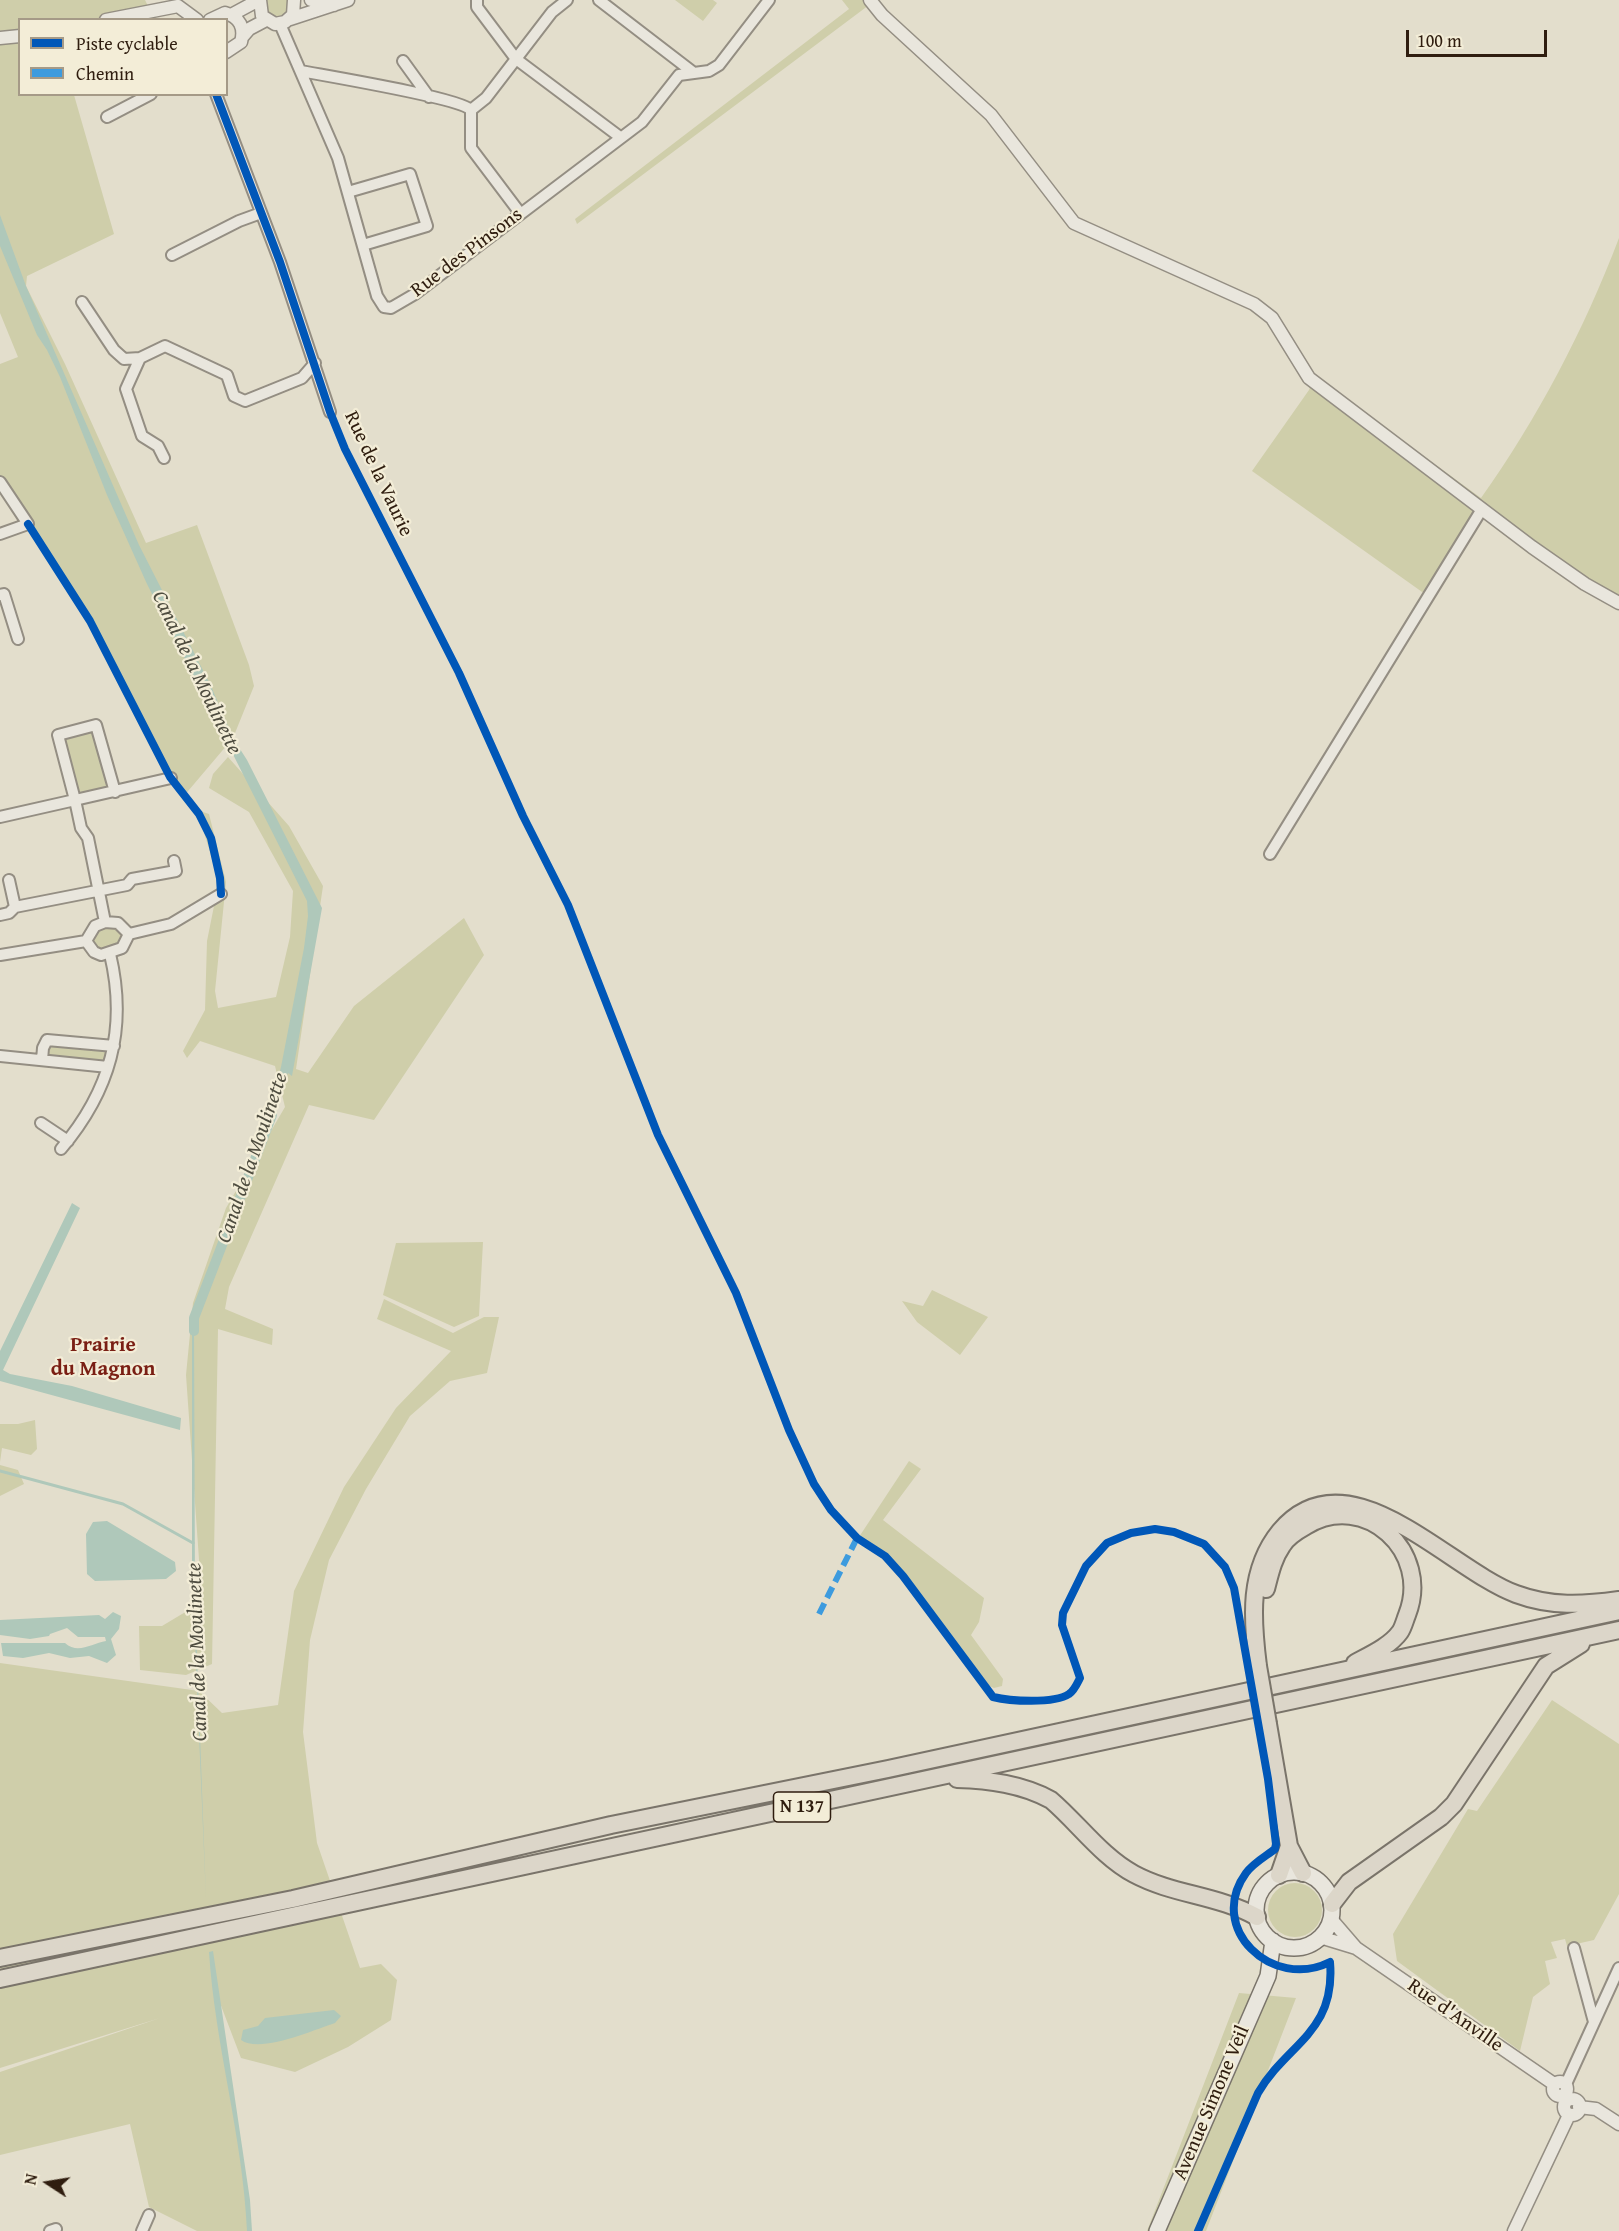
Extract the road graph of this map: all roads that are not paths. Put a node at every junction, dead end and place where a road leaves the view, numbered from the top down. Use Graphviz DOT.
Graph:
graph roads {
  1 [pos="259,0"];
  2 [pos="294,0"];
  3 [pos="311,0"];
  4 [pos="348,0"];
  5 [pos="567,0"];
  6 [pos="599,0"];
  7 [pos="769,0"];
  8 [pos="870,0"];
  9 [pos="475,2"];
  10 [pos="165,4"];
  11 [pos="336,6"];
  12 [pos="231,15"];
  13 [pos="113,18"];
  14 [pos="194,18"];
  15 [pos="213,18"];
  16 [pos="266,20"];
  17 [pos="285,21"];
  18 [pos="18,36"];
  19 [pos="243,36"];
  20 [pos="0,38"];
  21 [pos="228,51"];
  22 [pos="516,59"];
  23 [pos="403,61"];
  24 [pos="680,62"];
  25 [pos="301,71"];
  26 [pos="695,73"];
  27 [pos="679,75"];
  28 [pos="418,90"];
  29 [pos="147,96"];
  30 [pos="217,96"];
  31 [pos="471,110"];
  32 [pos="107,117"];
  33 [pos="620,137"];
  34 [pos="348,192"];
  35 [pos="261,213"];
  36 [pos="520,213"];
  37 [pos="363,244"];
  38 [pos="172,255"];
  39 [pos="82,302"];
  40 [pos="140,358"];
  41 [pos="315,363"];
  42 [pos="330,412"];
  43 [pos="164,458"];
  44 [pos="0,482"];
  45 [pos="1482,509"];
  46 [pos="0,534"];
  47 [pos="0,595"];
  48 [pos="1619,603"];
  49 [pos="18,639"];
  50 [pos="171,778"];
  51 [pos="115,792"];
  52 [pos="75,800"];
  53 [pos="0,818"];
  54 [pos="1270,854"];
  55 [pos="174,861"];
  56 [pos="9,880"];
  57 [pos="98,891"];
  58 [pos="221,894"];
  59 [pos="15,907"];
  60 [pos="0,915"];
  61 [pos="105,922"];
  62 [pos="129,934"];
  63 [pos="86,941"];
  64 [pos="110,954"];
  65 [pos="0,955"];
  66 [pos="114,1046"];
  67 [pos="0,1056"];
  68 [pos="42,1060"];
  69 [pos="108,1067"];
  70 [pos="42,1123"];
  71 [pos="1619,1600"];
  72 [pos="1619,1611"];
  73 [pos="1611,1632"];
  74 [pos="1257,1659"];
  75 [pos="1343,1671"];
  76 [pos="932,1779"];
  77 [pos="1289,1846"];
  78 [pos="1303,1873"];
  79 [pos="1279,1875"];
  80 [pos="1331,1911"];
  81 [pos="1257,1917"];
  82 [pos="1320,1937"];
  83 [pos="1273,1941"];
  84 [pos="1291,1947"];
  85 [pos="1356,1948"];
  86 [pos="1574,1948"];
  87 [pos="0,1956"];
  88 [pos="1619,1968"];
  89 [pos="1268,1976"];
  90 [pos="0,1980"];
  91 [pos="1594,2022"];
  92 [pos="1567,2098"];
  93 [pos="1619,2124"];
  94 [pos="150,2215"];
  95 [pos="142,2231"];
  96 [pos="1157,2231"];
  97 [pos="1514,2231"];
  1 -- 12 [label="street"];
  1 -- 16 [label="street"];
  2 -- 17 [label="street"];
  3 -- 11 [label="street"];
  4 -- 11 [label="street"];
  5 -- 22 [label="street"];
  6 -- 24 [label="street"];
  7 -- 26 [label="street"];
  8 -- 45 [label="street"];
  9 -- 22 [label="street"];
  10 -- 13 [label="street"];
  10 -- 14 [label="street"];
  11 -- 17 [label="street"];
  12 -- 15 [label="street"];
  12 -- 19 [label="street"];
  16 -- 17 [label="street"];
  16 -- 19 [label="street"];
  17 -- 25 [label="street, Rue des Pinsons"];
  18 -- 20 [label="street"];
  19 -- 21 [label="street"];
  22 -- 31 [label="street"];
  22 -- 33 [label="street"];
  23 -- 28 [label="street"];
  24 -- 26 [label="street"];
  24 -- 27 [label="street"];
  25 -- 28 [label="street"];
  25 -- 34 [label="street, Rue des Pinsons"];
  26 -- 27 [label="street"];
  27 -- 33 [label="street, Rue des Pinsons"];
  28 -- 31 [label="street"];
  29 -- 32 [label="street"];
  30 -- 35 [label="street, Rue de la Vaurie"];
  31 -- 36 [label="street"];
  33 -- 36 [label="street, Rue des Pinsons"];
  34 -- 37 [label="street, Rue des Pinsons"];
  34 -- 37 [label="street"];
  35 -- 38 [label="street"];
  35 -- 41 [label="street, Rue de la Vaurie"];
  36 -- 37 [label="street, Rue des Pinsons"];
  39 -- 40 [label="street"];
  40 -- 41 [label="street"];
  40 -- 43 [label="street"];
  41 -- 42 [label="street, Rue de la Vaurie"];
  44 -- 46 [label="street"];
  45 -- 48 [label="street"];
  45 -- 54 [label="street"];
  47 -- 49 [label="street"];
  50 -- 51 [label="street"];
  51 -- 52 [label="street"];
  51 -- 52 [label="street"];
  52 -- 53 [label="street"];
  52 -- 57 [label="street"];
  55 -- 57 [label="street"];
  56 -- 59 [label="street"];
  57 -- 59 [label="street"];
  57 -- 61 [label="street"];
  58 -- 62 [label="street"];
  59 -- 60 [label="street"];
  61 -- 62 [label="street"];
  61 -- 63 [label="street"];
  62 -- 64 [label="street"];
  63 -- 64 [label="street"];
  63 -- 65 [label="street"];
  64 -- 66 [label="street"];
  66 -- 68 [label="street"];
  66 -- 69 [label="street"];
  67 -- 68 [label="street"];
  68 -- 69 [label="street"];
  69 -- 70 [label="street"];
  71 -- 74 [label="highway"];
  72 -- 75 [label="highway, N 137"];
  73 -- 76 [label="highway, N 137"];
  73 -- 80 [label="highway"];
  74 -- 75 [label="highway"];
  74 -- 77 [label="highway, bridge"];
  75 -- 87 [label="highway, N 137"];
  76 -- 81 [label="highway"];
  76 -- 90 [label="highway, N 137"];
  77 -- 78 [label="highway"];
  77 -- 79 [label="highway"];
  78 -- 79 [label="main road"];
  78 -- 80 [label="main road"];
  79 -- 81 [label="main road"];
  80 -- 82 [label="main road"];
  80 -- 85 [label="street, Rue d'Anville"];
  81 -- 83 [label="main road"];
  82 -- 84 [label="main road"];
  82 -- 85 [label="street, Rue d'Anville"];
  83 -- 84 [label="main road"];
  83 -- 89 [label="main road, Avenue Simone Veil"];
  84 -- 89 [label="main road, Avenue Simone Veil"];
  85 -- 92 [label="street, Rue d'Anville"];
  86 -- 91 [label="street"];
  88 -- 91 [label="street"];
  89 -- 96 [label="main road, Avenue Simone Veil"];
  91 -- 92 [label="street"];
  92 -- 93 [label="street, Rue d'Anville"];
  92 -- 97 [label="street"];
  94 -- 95 [label="street"];
}
